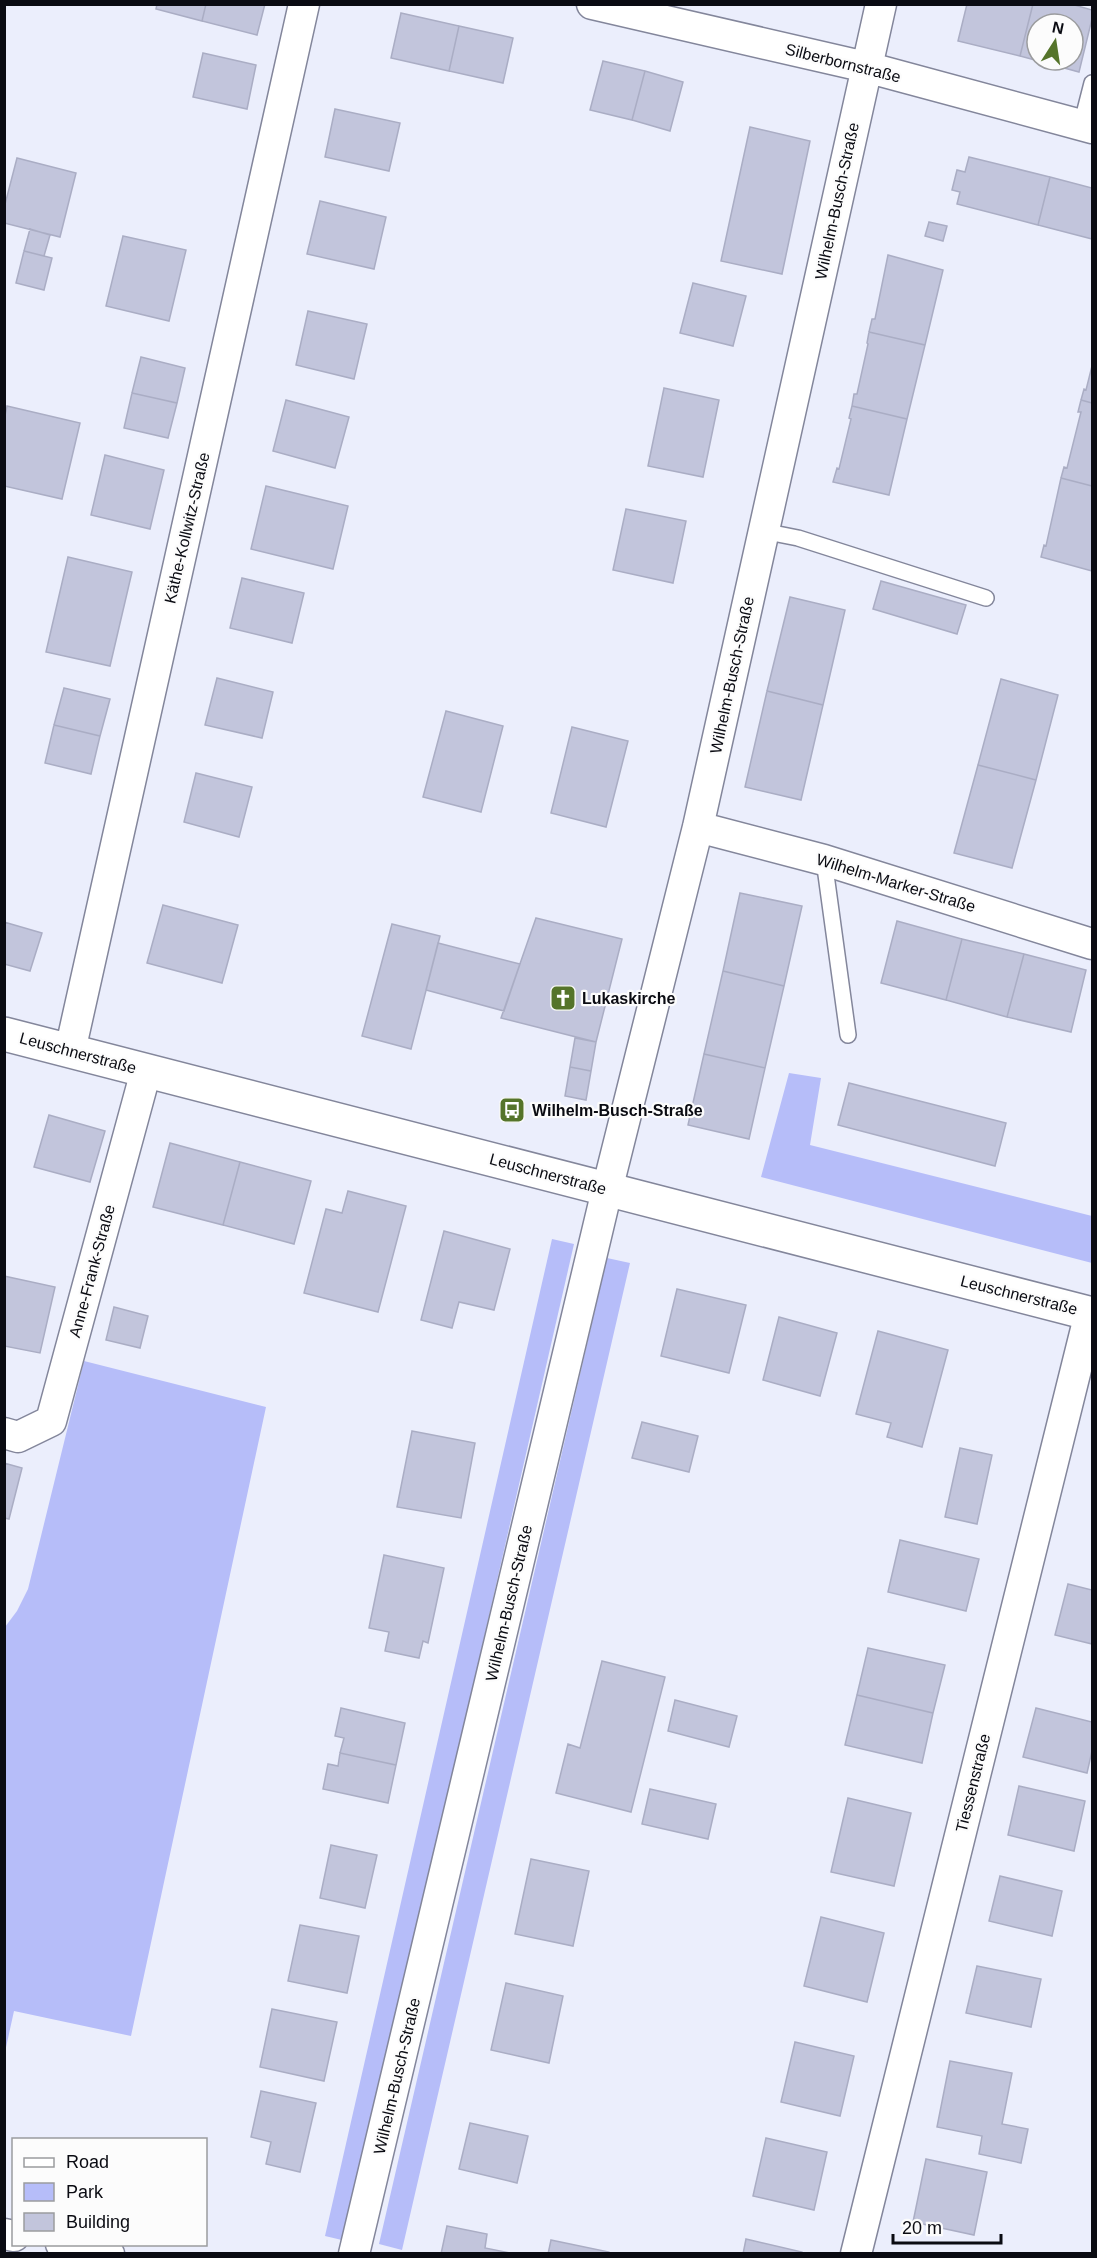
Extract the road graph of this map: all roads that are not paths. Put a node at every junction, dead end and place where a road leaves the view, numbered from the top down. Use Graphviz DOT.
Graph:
graph roads {
  1 [pos="304,4"];
  2 [pos="592,4"];
  3 [pos="881,4"];
  4 [pos="866,67"];
  5 [pos="1092,82"];
  6 [pos="1087,127"];
  7 [pos="763,531"];
  8 [pos="986,598"];
  9 [pos="698,827"];
  10 [pos="824,860"];
  11 [pos="1092,944"];
  12 [pos="4,1034"];
  13 [pos="848,1035"];
  14 [pos="70,1051"];
  15 [pos="146,1071"];
  16 [pos="607,1190"];
  17 [pos="1091,1313"];
  18 [pos="4,1433"];
  19 [pos="72,2246"];
  20 [pos="109,2253"];
  21 [pos="354,2253"];
  22 [pos="856,2253"];
  1 -- 14 [label="street, Käthe-Kollwitz-Straße"];
  2 -- 4 [label="street, Silberbornstraße"];
  3 -- 4 [label="street, Wilhelm-Busch-Straße"];
  4 -- 6 [label="street, Silberbornstraße"];
  4 -- 7 [label="street, Wilhelm-Busch-Straße"];
  5 -- 6 [label="lane"];
  7 -- 8 [label="lane"];
  7 -- 9 [label="street, Wilhelm-Busch-Straße"];
  9 -- 10 [label="street, Wilhelm-Marker-Straße"];
  9 -- 16 [label="street, Wilhelm-Busch-Straße"];
  10 -- 11 [label="street, Wilhelm-Marker-Straße"];
  10 -- 13 [label="lane"];
  12 -- 14 [label="main road, Leuschnerstraße"];
  14 -- 15 [label="main road, Leuschnerstraße"];
  15 -- 16 [label="main road, Leuschnerstraße"];
  15 -- 18 [label="street, Anne-Frank-Straße"];
  16 -- 17 [label="main road, Leuschnerstraße"];
  16 -- 21 [label="street, Wilhelm-Busch-Straße"];
  17 -- 22 [label="street, Tiessenstraße"];
  19 -- 20 [label="street"];
}
